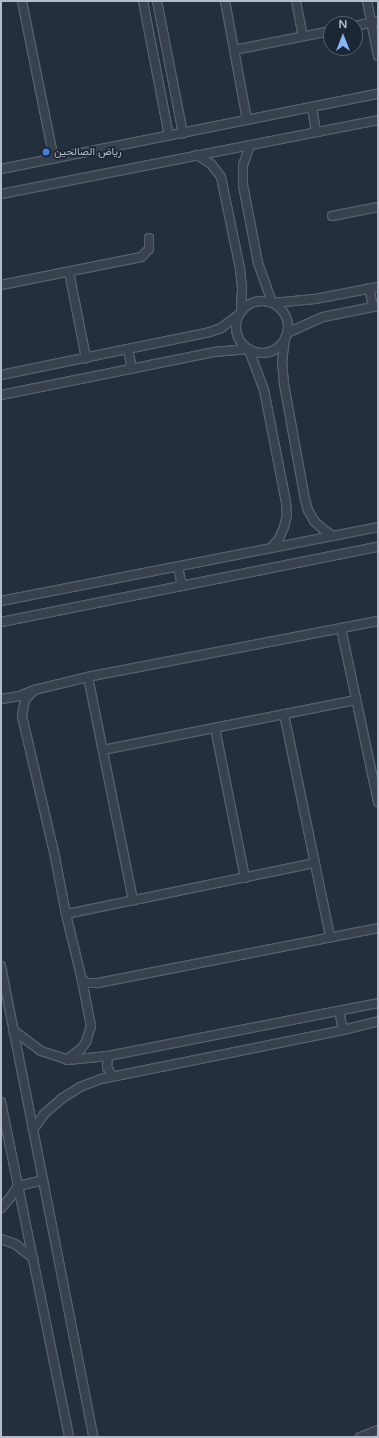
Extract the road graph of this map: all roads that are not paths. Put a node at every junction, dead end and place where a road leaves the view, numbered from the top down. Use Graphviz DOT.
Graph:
graph roads {
  1 [pos="22,1"];
  2 [pos="143,1"];
  3 [pos="157,1"];
  4 [pos="224,1"];
  5 [pos="296,1"];
  6 [pos="367,1"];
  7 [pos="375,22"];
  8 [pos="363,24"];
  9 [pos="323,32"];
  10 [pos="303,36"];
  11 [pos="234,50"];
  12 [pos="378,56"];
  13 [pos="378,94"];
  14 [pos="312,107"];
  15 [pos="247,120"];
  16 [pos="378,120"];
  17 [pos="316,132"];
  18 [pos="183,133"];
  19 [pos="169,136"];
  20 [pos="250,145"];
  21 [pos="197,156"];
  22 [pos="54,159"];
  23 [pos="1,169"];
  24 [pos="1,194"];
  25 [pos="378,207"];
  26 [pos="332,216"];
  27 [pos="149,238"];
  28 [pos="69,272"];
  29 [pos="1,285"];
  30 [pos="378,287"];
  31 [pos="369,288"];
  32 [pos="272,302"];
  33 [pos="375,306"];
  34 [pos="239,312"];
  35 [pos="286,336"];
  36 [pos="128,349"];
  37 [pos="248,350"];
  38 [pos="86,358"];
  39 [pos="132,369"];
  40 [pos="1,375"];
  41 [pos="1,395"];
  42 [pos="378,527"];
  43 [pos="333,536"];
  44 [pos="374,547"];
  45 [pos="271,548"];
  46 [pos="378,552"];
  47 [pos="178,566"];
  48 [pos="182,586"];
  49 [pos="1,601"];
  50 [pos="378,621"];
  51 [pos="1,622"];
  52 [pos="341,628"];
  53 [pos="88,677"];
  54 [pos="34,690"];
  55 [pos="1,699"];
  56 [pos="356,700"];
  57 [pos="284,714"];
  58 [pos="215,728"];
  59 [pos="103,750"];
  60 [pos="378,802"];
  61 [pos="315,863"];
  62 [pos="245,878"];
  63 [pos="133,901"];
  64 [pos="66,914"];
  65 [pos="378,928"];
  66 [pos="330,937"];
  67 [pos="1,966"];
  68 [pos="82,980"];
  69 [pos="378,1003"];
  70 [pos="339,1011"];
  71 [pos="378,1021"];
  72 [pos="14,1030"];
  73 [pos="343,1030"];
  74 [pos="108,1056"];
  75 [pos="68,1060"];
  76 [pos="112,1076"];
  77 [pos="1,1102"];
  78 [pos="33,1130"];
  79 [pos="1,1134"];
  80 [pos="10,1151"];
  81 [pos="43,1180"];
  82 [pos="18,1186"];
  83 [pos="1,1208"];
  84 [pos="1,1239"];
  85 [pos="33,1258"];
  86 [pos="378,1430"];
  87 [pos="91,1436"];
  88 [pos="69,1437"];
  89 [pos="360,1437"];
  1 -- 22 [label="street"];
  2 -- 19 [label="street"];
  3 -- 18 [label="street"];
  4 -- 11 [label="street"];
  5 -- 10 [label="street"];
  6 -- 7 [label="street"];
  7 -- 8 [label="street"];
  7 -- 12 [label="street"];
  9 -- 10 [label="street"];
  10 -- 11 [label="street"];
  11 -- 15 [label="street"];
  13 -- 14 [label="street"];
  14 -- 15 [label="street"];
  14 -- 17 [label="street"];
  15 -- 18 [label="street"];
  16 -- 17 [label="street"];
  17 -- 20 [label="street"];
  18 -- 19 [label="street"];
  19 -- 22 [label="street"];
  20 -- 21 [label="street"];
  20 -- 32 [label="street"];
  21 -- 24 [label="street"];
  21 -- 34 [label="street"];
  22 -- 23 [label="street"];
  25 -- 26 [label="street"];
  27 -- 28 [label="street"];
  28 -- 29 [label="street"];
  28 -- 38 [label="street"];
  30 -- 31 [label="street"];
  31 -- 32 [label="street"];
  31 -- 33 [label="street"];
  32 -- 34 [label="street"];
  32 -- 35 [label="street"];
  33 -- 35 [label="street"];
  34 -- 36 [label="street"];
  34 -- 37 [label="street"];
  35 -- 37 [label="street"];
  35 -- 43 [label="street"];
  36 -- 38 [label="street"];
  36 -- 39 [label="street"];
  37 -- 39 [label="street"];
  37 -- 45 [label="street"];
  38 -- 40 [label="street"];
  39 -- 41 [label="street"];
  42 -- 43 [label="street"];
  43 -- 45 [label="street"];
  44 -- 46 [label="street"];
  44 -- 48 [label="street"];
  45 -- 47 [label="street"];
  47 -- 48 [label="street"];
  47 -- 49 [label="street"];
  48 -- 51 [label="street"];
  50 -- 52 [label="street"];
  52 -- 53 [label="street"];
  52 -- 56 [label="street"];
  53 -- 54 [label="street"];
  53 -- 59 [label="street"];
  54 -- 55 [label="street"];
  54 -- 64 [label="street"];
  56 -- 57 [label="street"];
  56 -- 60 [label="street"];
  57 -- 58 [label="street"];
  57 -- 61 [label="street"];
  58 -- 59 [label="street"];
  58 -- 62 [label="street"];
  59 -- 63 [label="street"];
  61 -- 62 [label="street"];
  61 -- 66 [label="street"];
  62 -- 63 [label="street"];
  63 -- 64 [label="street"];
  64 -- 68 [label="street"];
  65 -- 66 [label="street"];
  66 -- 68 [label="street"];
  67 -- 72 [label="street"];
  68 -- 75 [label="street"];
  69 -- 70 [label="street"];
  70 -- 73 [label="street"];
  70 -- 74 [label="street"];
  71 -- 73 [label="street"];
  72 -- 75 [label="street"];
  72 -- 78 [label="street"];
  73 -- 76 [label="street"];
  74 -- 75 [label="street"];
  74 -- 76 [label="street"];
  76 -- 78 [label="street"];
  77 -- 80 [label="street"];
  78 -- 81 [label="street"];
  79 -- 80 [label="street"];
  80 -- 82 [label="street"];
  81 -- 82 [label="street"];
  81 -- 87 [label="street"];
  82 -- 83 [label="street"];
  82 -- 85 [label="street"];
  84 -- 85 [label="street"];
  85 -- 88 [label="street"];
  86 -- 89 [label="street"];
}
